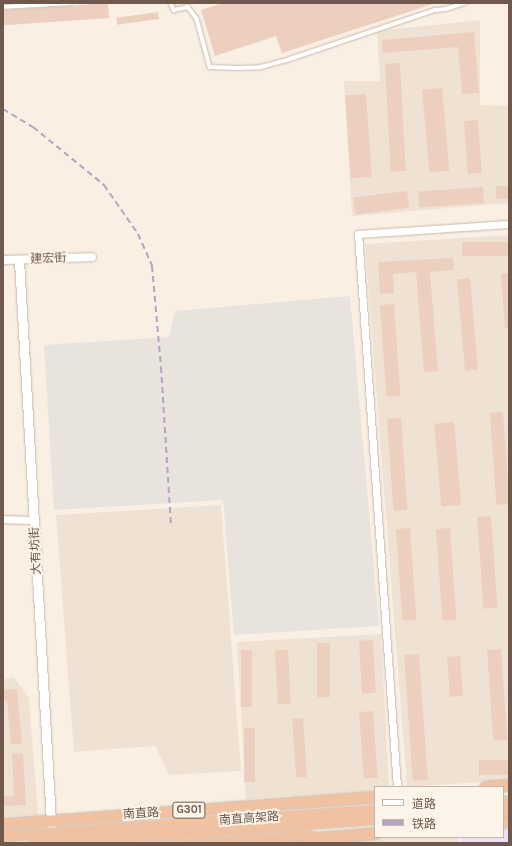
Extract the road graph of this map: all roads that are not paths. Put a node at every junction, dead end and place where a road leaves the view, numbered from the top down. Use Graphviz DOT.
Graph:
graph roads {
  1 [pos="70,3"];
  2 [pos="171,3"];
  3 [pos="465,3"];
  4 [pos="3,7"];
  5 [pos="509,224"];
  6 [pos="92,257"];
  7 [pos="3,260"];
  8 [pos="19,260"];
  9 [pos="3,519"];
  10 [pos="34,520"];
  11 [pos="398,786"];
  12 [pos="374,797"];
  13 [pos="374,810"];
  14 [pos="374,819"];
  15 [pos="51,820"];
  16 [pos="3,824"];
  17 [pos="374,828"];
  18 [pos="374,833"];
  19 [pos="3,836"];
  20 [pos="316,838"];
  21 [pos="33,843"];
  22 [pos="52,843"];
  23 [pos="152,843"];
  1 -- 4 [label="lane"];
  2 -- 3 [label="lane"];
  5 -- 11 [label="street"];
  6 -- 8 [label="street, 建宏街"];
  7 -- 8 [label="street, 建宏街"];
  8 -- 10 [label="main road, 大有坊街"];
  9 -- 10 [label="street"];
  10 -- 15 [label="main road, 大有坊街"];
  12 -- 15 [label="highway, 南直路 / G301"];
  13 -- 19 [label="highway, 南直高架路, bridge"];
  14 -- 21 [label="highway, 南直高架路, bridge"];
  15 -- 16 [label="highway, 南直路 / G301"];
  15 -- 22 [label="main road, 大有坊街"];
  17 -- 20 [label="highway"];
  18 -- 20 [label="highway"];
  20 -- 23 [label="highway"];
}
